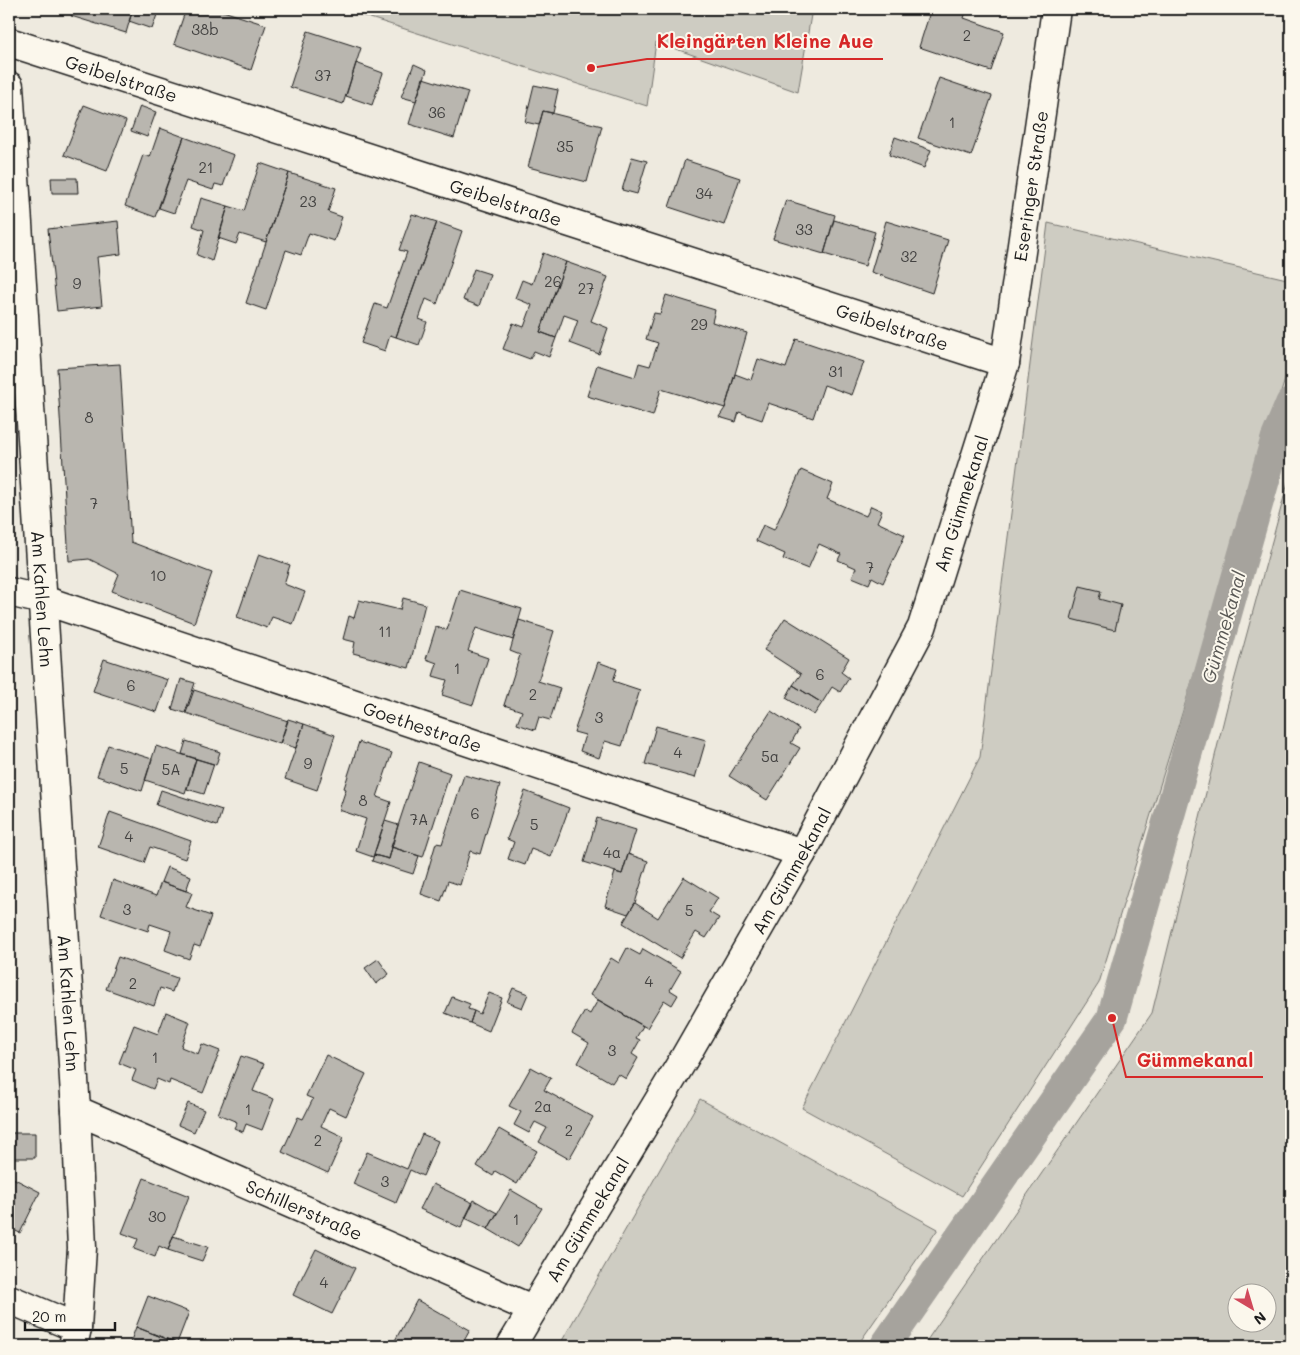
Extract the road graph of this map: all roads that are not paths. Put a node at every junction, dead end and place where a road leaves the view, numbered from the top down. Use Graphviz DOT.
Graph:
graph roads {
  1 [pos="1056,9"];
  2 [pos="9,42"];
  3 [pos="9,86"];
  4 [pos="1005,363"];
  5 [pos="9,592"];
  6 [pos="43,600"];
  7 [pos="802,853"];
  8 [pos="76,1110"];
  9 [pos="9,1299"];
  10 [pos="532,1309"];
  11 [pos="75,1337"];
  12 [pos="511,1346"];
  1 -- 4 [label="street, Eseringer Straße"];
  2 -- 4 [label="street, Geibelstraße"];
  3 -- 6 [label="street, Am Kahlen Lehn"];
  4 -- 7 [label="street, Am Gümmekanal"];
  5 -- 6 [label="street, Goethestraße"];
  6 -- 7 [label="street, Goethestraße"];
  6 -- 8 [label="street, Am Kahlen Lehn"];
  7 -- 10 [label="street, Am Gümmekanal"];
  8 -- 10 [label="street, Schillerstraße"];
  8 -- 11 [label="street, Am Kahlen Lehn"];
  9 -- 11 [label="street"];
  10 -- 12 [label="street, Am Gümmekanal"];
}
